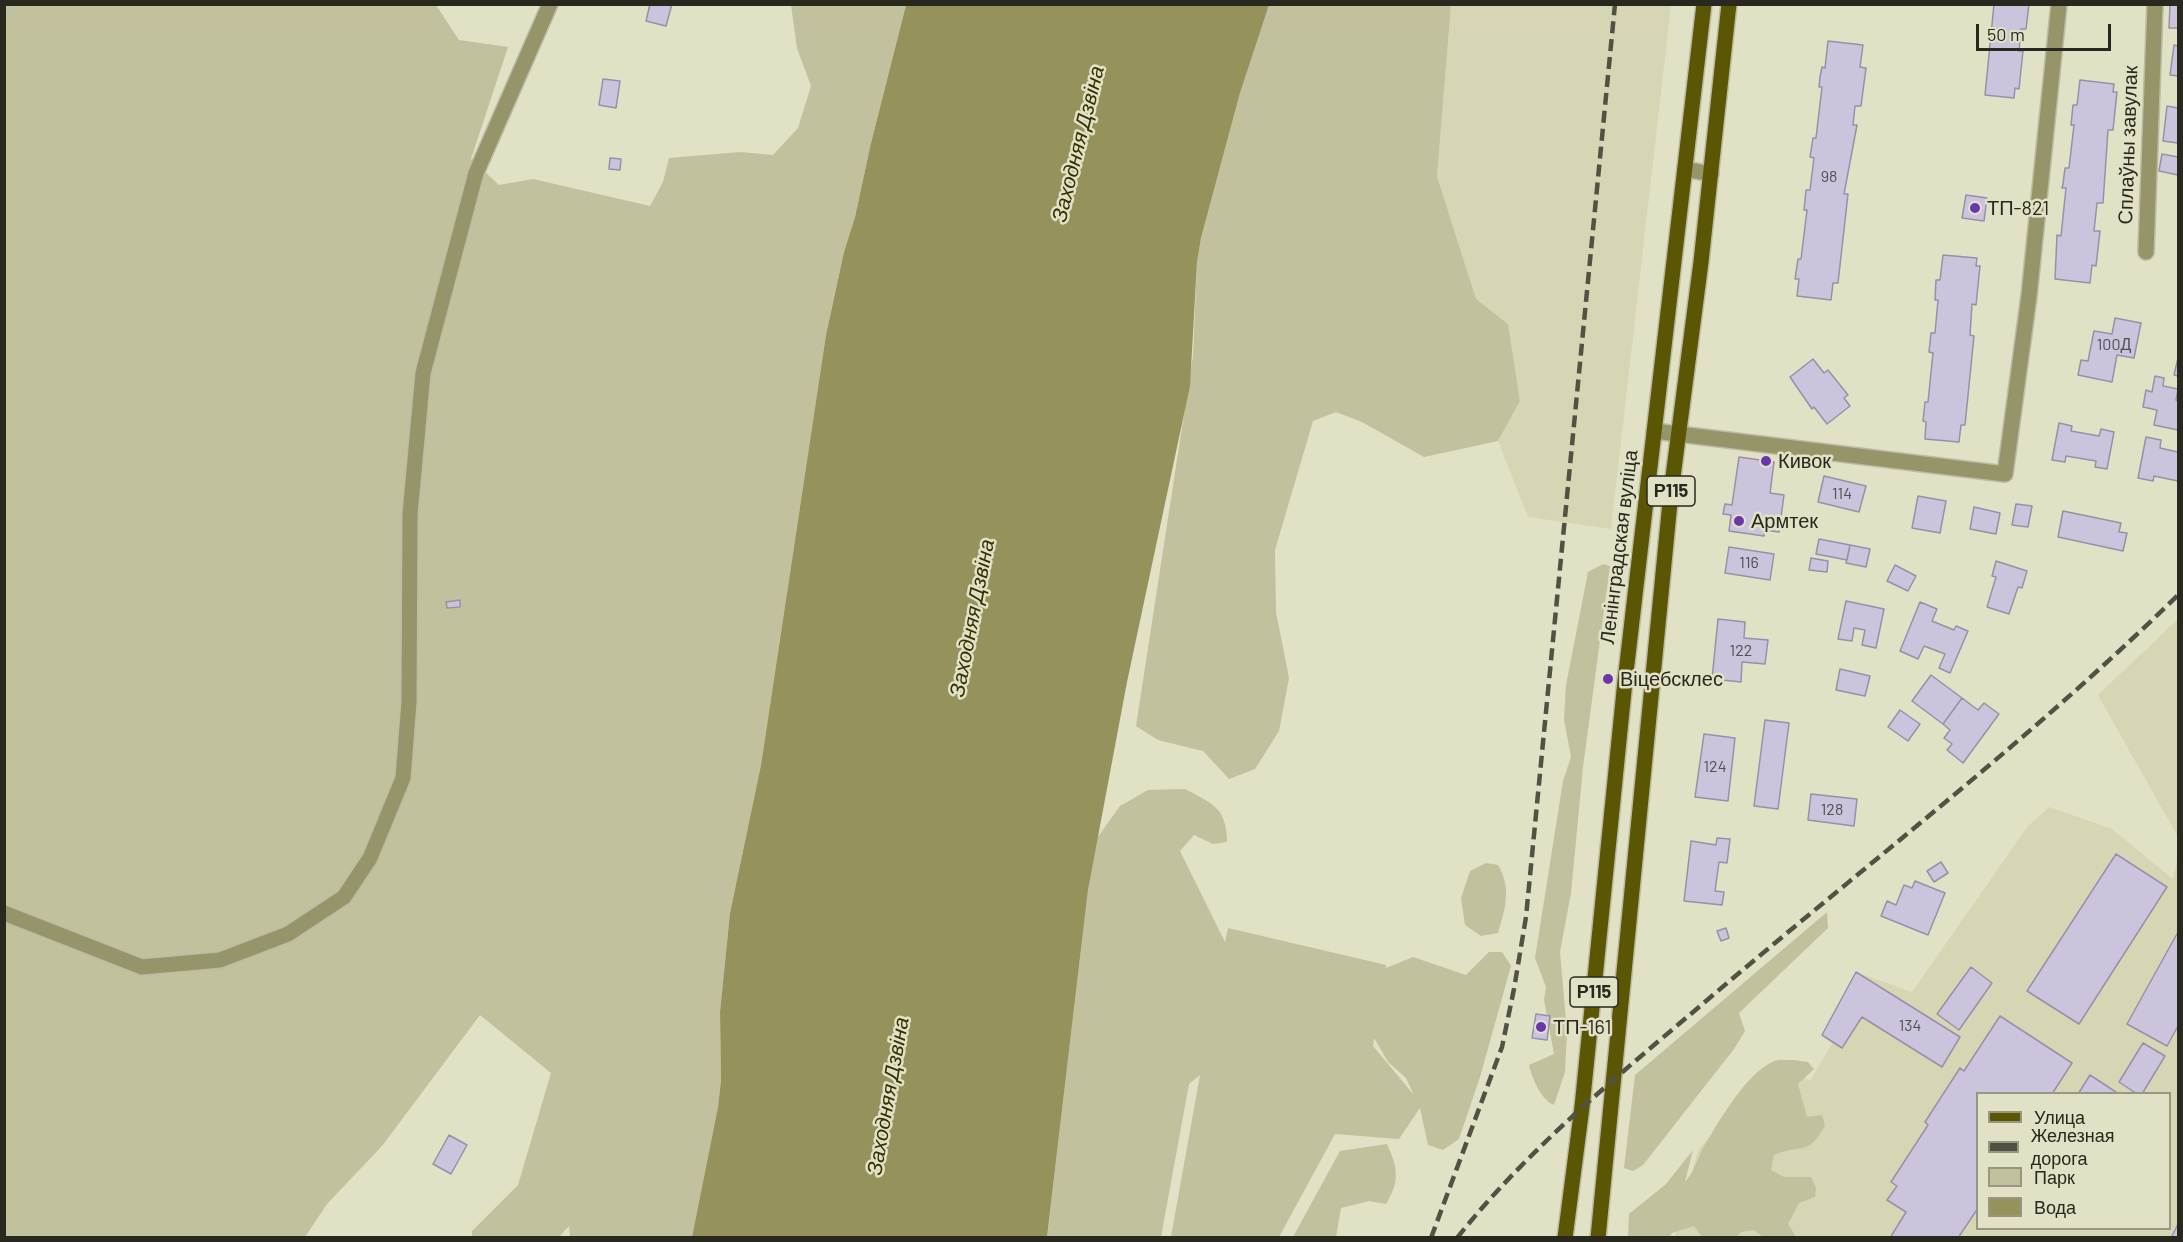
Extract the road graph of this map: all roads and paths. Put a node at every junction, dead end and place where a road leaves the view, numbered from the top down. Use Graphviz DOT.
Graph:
graph roads {
  1 [pos="550,4"];
  2 [pos="1704,4"];
  3 [pos="1729,4"];
  4 [pos="2059,4"];
  5 [pos="2155,4"];
  6 [pos="1685,169"];
  7 [pos="1711,174"];
  8 [pos="2146,252"];
  9 [pos="1654,430"];
  10 [pos="1678,433"];
  11 [pos="4,913"];
  12 [pos="1565,1238"];
  13 [pos="1598,1238"];
  1 -- 11 [label="street"];
  2 -- 6 [label="main road, Ленінградская вуліца / Р115"];
  3 -- 7 [label="main road, Р115"];
  4 -- 10 [label="street"];
  5 -- 8 [label="street, Сплаўны завулак"];
  6 -- 7 [label="street"];
  6 -- 9 [label="main road, Ленінградская вуліца / Р115"];
  7 -- 10 [label="main road, Р115"];
  9 -- 10 [label="street"];
  9 -- 12 [label="main road, Ленінградская вуліца / Р115"];
  10 -- 13 [label="main road, Р115"];
}
